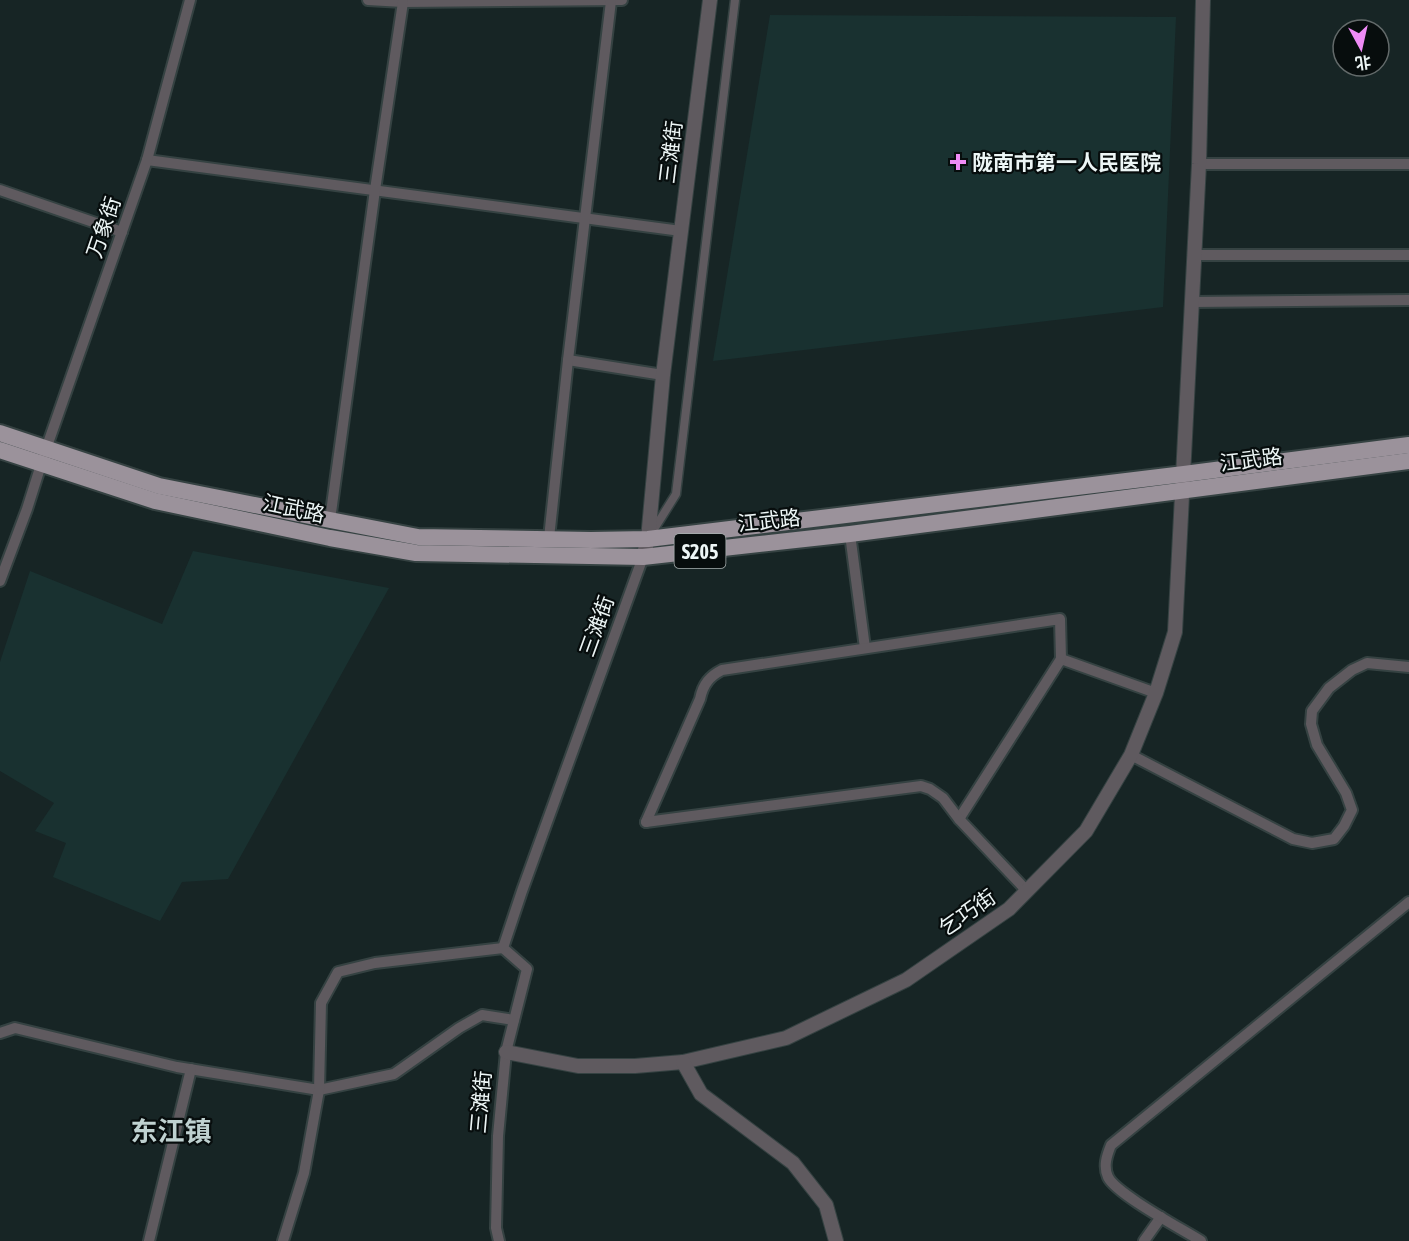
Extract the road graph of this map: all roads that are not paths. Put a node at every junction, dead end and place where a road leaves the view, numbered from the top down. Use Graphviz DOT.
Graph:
graph roads {
  1 [pos="190,0"];
  2 [pos="368,0"];
  3 [pos="611,0"];
  4 [pos="622,0"];
  5 [pos="710,0"];
  6 [pos="735,0"];
  7 [pos="1203,0"];
  8 [pos="402,2"];
  9 [pos="147,160"];
  10 [pos="1199,164"];
  11 [pos="1409,164"];
  12 [pos="0,190"];
  13 [pos="375,190"];
  14 [pos="585,218"];
  15 [pos="681,231"];
  16 [pos="122,232"];
  17 [pos="1194,255"];
  18 [pos="1409,255"];
  19 [pos="1409,300"];
  20 [pos="1192,302"];
  21 [pos="568,360"];
  22 [pos="663,375"];
  23 [pos="0,433"];
  24 [pos="1409,445"];
  25 [pos="0,450"];
  26 [pos="44,456"];
  27 [pos="1409,461"];
  28 [pos="1183,482"];
  29 [pos="330,520"];
  30 [pos="850,534"];
  31 [pos="549,538"];
  32 [pos="648,539"];
  33 [pos="643,557"];
  34 [pos="0,581"];
  35 [pos="865,648"];
  36 [pos="1061,659"];
  37 [pos="1409,667"];
  38 [pos="1156,693"];
  39 [pos="1131,755"];
  40 [pos="959,819"];
  41 [pos="1027,891"];
  42 [pos="1409,902"];
  43 [pos="503,948"];
  44 [pos="514,1020"];
  45 [pos="0,1033"];
  46 [pos="506,1052"];
  47 [pos="683,1062"];
  48 [pos="191,1069"];
  49 [pos="319,1090"];
  50 [pos="1161,1216"];
  51 [pos="149,1241"];
  52 [pos="284,1241"];
  53 [pos="499,1241"];
  54 [pos="836,1241"];
  55 [pos="1144,1241"];
  56 [pos="1201,1241"];
  1 -- 9 [label="street, 万象街"];
  2 -- 8 [label="street"];
  3 -- 4 [label="street"];
  3 -- 8 [label="street"];
  3 -- 14 [label="street"];
  5 -- 15 [label="street, 三滩街"];
  6 -- 32 [label="street"];
  7 -- 10 [label="street, 乞巧街"];
  8 -- 13 [label="street"];
  9 -- 13 [label="street"];
  9 -- 16 [label="street, 万象街"];
  10 -- 11 [label="street"];
  10 -- 17 [label="street, 乞巧街"];
  12 -- 16 [label="street"];
  13 -- 14 [label="street"];
  13 -- 29 [label="street"];
  14 -- 15 [label="street"];
  14 -- 21 [label="street"];
  15 -- 22 [label="street, 三滩街"];
  16 -- 26 [label="street, 万象街"];
  17 -- 18 [label="street"];
  17 -- 20 [label="street, 乞巧街"];
  19 -- 20 [label="street"];
  20 -- 28 [label="street, 乞巧街"];
  21 -- 22 [label="street"];
  21 -- 31 [label="street"];
  22 -- 32 [label="street, 三滩街"];
  23 -- 26 [label="main road, 江武路 / S205"];
  24 -- 28 [label="main road, 江武路 / S205"];
  25 -- 26 [label="main road, 江武路 / S205"];
  26 -- 29 [label="main road, 江武路 / S205"];
  26 -- 33 [label="main road, 江武路 / S205"];
  26 -- 34 [label="street, 万象街"];
  27 -- 28 [label="main road, 江武路 / S205"];
  28 -- 30 [label="main road, 江武路 / S205"];
  28 -- 32 [label="main road, 江武路 / S205"];
  28 -- 38 [label="street, 乞巧街"];
  29 -- 31 [label="main road, 江武路 / S205"];
  30 -- 33 [label="main road, 江武路 / S205"];
  30 -- 35 [label="street"];
  31 -- 32 [label="main road, 江武路 / S205"];
  32 -- 33 [label="street, 三滩街"];
  33 -- 43 [label="street, 三滩街"];
  35 -- 36 [label="street"];
  35 -- 40 [label="street"];
  36 -- 38 [label="street"];
  36 -- 40 [label="street"];
  37 -- 39 [label="street"];
  38 -- 39 [label="street, 乞巧街"];
  39 -- 41 [label="street, 乞巧街"];
  40 -- 41 [label="street"];
  41 -- 47 [label="street, 乞巧街"];
  42 -- 50 [label="street"];
  43 -- 44 [label="street, 三滩街"];
  43 -- 49 [label="street"];
  44 -- 46 [label="street, 三滩街"];
  44 -- 49 [label="street"];
  45 -- 48 [label="street"];
  46 -- 47 [label="street, 乞巧街"];
  46 -- 53 [label="street, 三滩街"];
  47 -- 54 [label="street"];
  48 -- 49 [label="street"];
  48 -- 51 [label="street"];
  49 -- 52 [label="street"];
  50 -- 55 [label="street"];
  50 -- 56 [label="street"];
}
